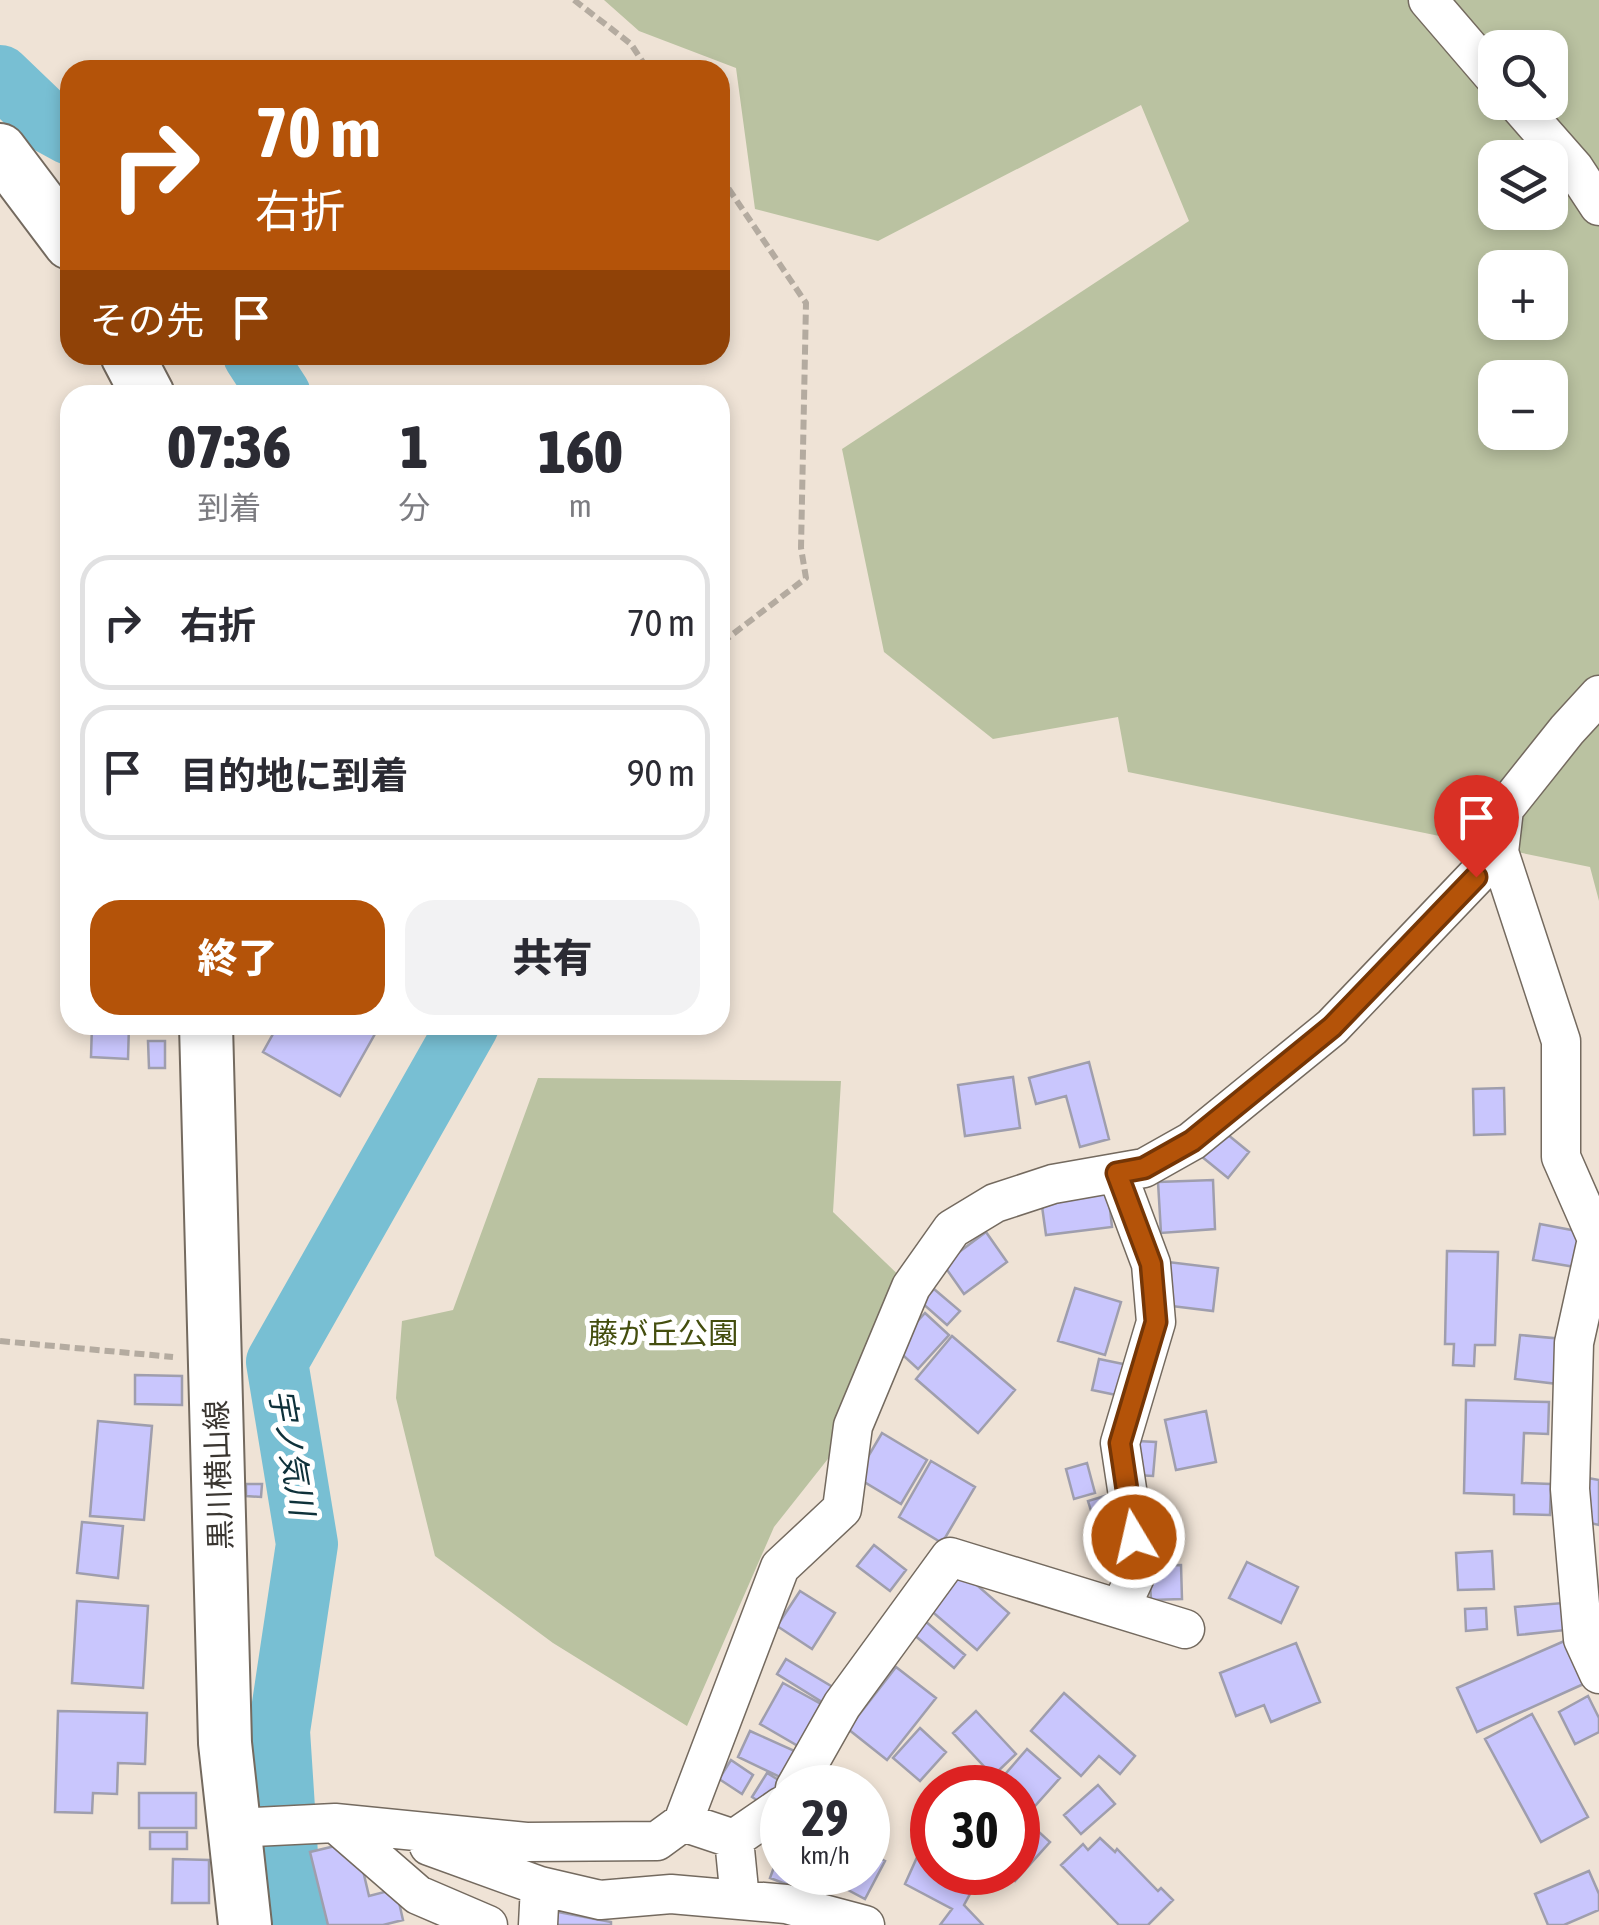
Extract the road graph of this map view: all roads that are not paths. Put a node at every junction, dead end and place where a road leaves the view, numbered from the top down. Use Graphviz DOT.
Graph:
graph roads {
  1 [pos="1428,0"];
  2 [pos="1478,58"];
  3 [pos="1532,120"];
  4 [pos="0,150"];
  5 [pos="1599,206"];
  6 [pos="60,230"];
  7 [pos="1599,696"];
  8 [pos="1499,852"];
  9 [pos="206,1035"];
  10 [pos="1117,1173"];
  11 [pos="1120,1609"];
  12 [pos="1185,1630"];
  13 [pos="1599,1674"];
  14 [pos="808,1765"];
  15 [pos="760,1821"];
  16 [pos="683,1822"];
  17 [pos="318,1824"];
  18 [pos="246,1827"];
  19 [pos="379,1828"];
  20 [pos="734,1839"];
  21 [pos="540,1886"];
  22 [pos="740,1900"];
  23 [pos="618,1912"];
  24 [pos="245,1925"];
  25 [pos="488,1925"];
  26 [pos="538,1925"];
  27 [pos="865,1925"];
  1 -- 2 [label="street"];
  3 -- 5 [label="street"];
  4 -- 6 [label="main road"];
  7 -- 8 [label="street"];
  8 -- 10 [label="street"];
  8 -- 13 [label="street"];
  9 -- 18 [label="main road, 黒川横山線"];
  10 -- 11 [label="street"];
  10 -- 16 [label="street"];
  11 -- 12 [label="street"];
  11 -- 14 [label="street"];
  15 -- 20 [label="street"];
  16 -- 19 [label="street"];
  16 -- 20 [label="street"];
  17 -- 18 [label="street"];
  17 -- 19 [label="street"];
  17 -- 25 [label="street"];
  18 -- 24 [label="main road, 黒川横山線"];
  19 -- 21 [label="street"];
  20 -- 22 [label="street"];
  21 -- 23 [label="street"];
  21 -- 26 [label="street"];
  22 -- 23 [label="street"];
  22 -- 27 [label="street"];
}
